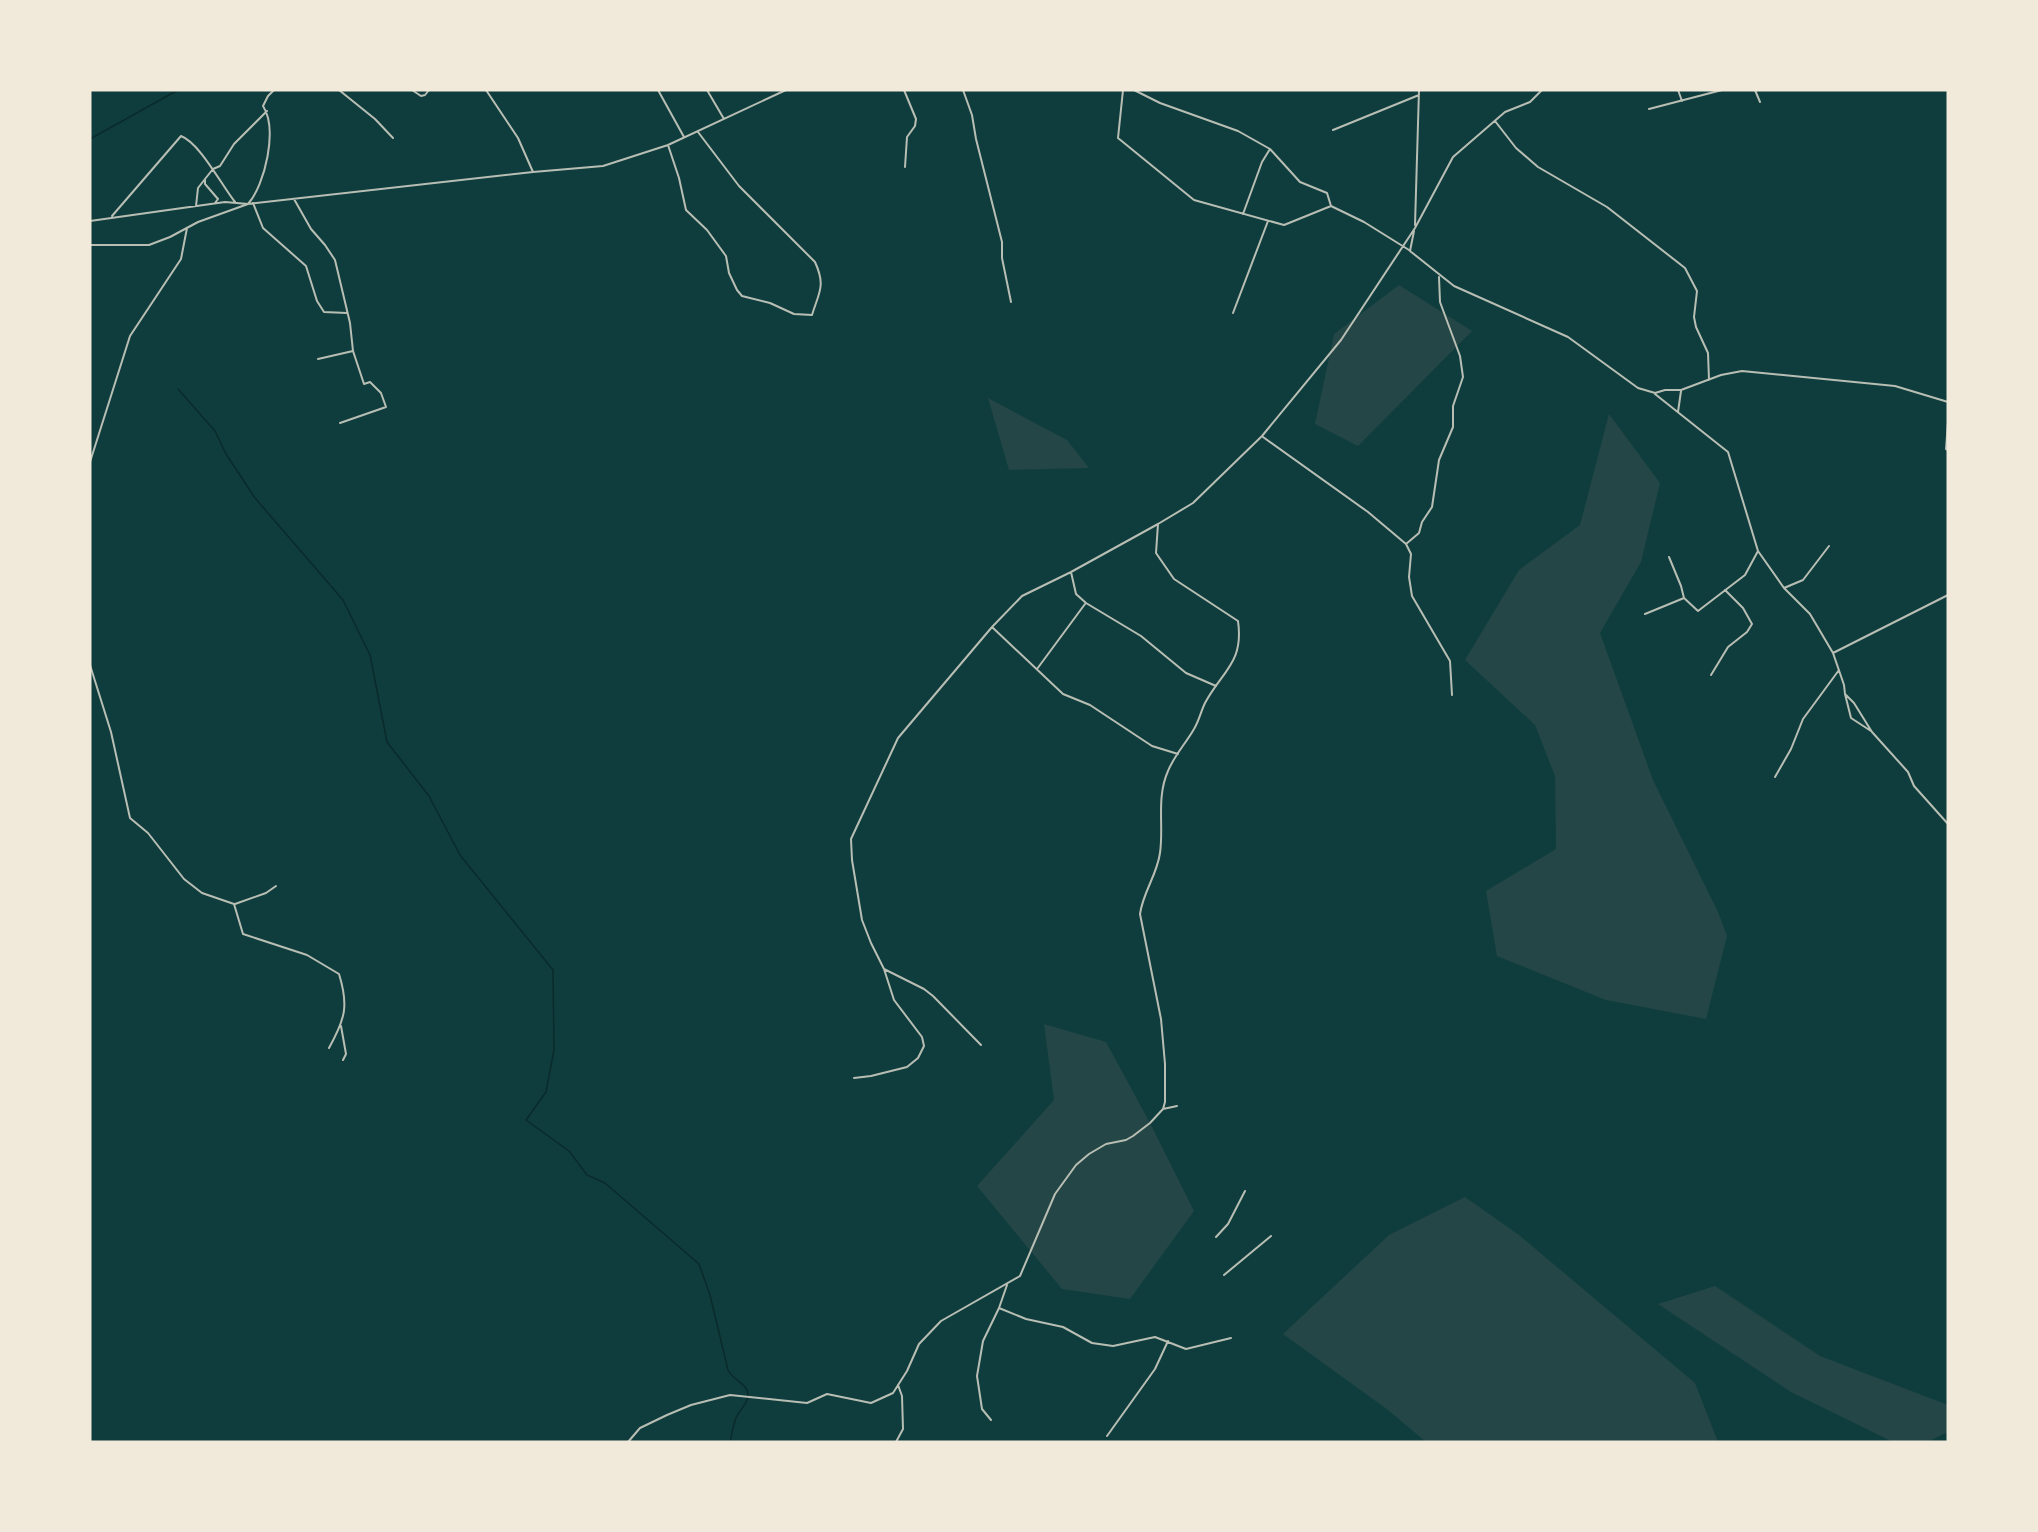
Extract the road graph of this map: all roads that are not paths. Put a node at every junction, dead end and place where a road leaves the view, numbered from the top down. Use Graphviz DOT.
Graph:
graph roads {
  1 [pos="274,90"];
  2 [pos="339,90"];
  3 [pos="412,90"];
  4 [pos="429,90"];
  5 [pos="486,90"];
  6 [pos="658,90"];
  7 [pos="707,90"];
  8 [pos="786,90"];
  9 [pos="904,90"];
  10 [pos="963,90"];
  11 [pos="1123,90"];
  12 [pos="1134,90"];
  13 [pos="1419,90"];
  14 [pos="1542,90"];
  15 [pos="1678,90"];
  16 [pos="1722,90"];
  17 [pos="1755,90"];
  18 [pos="1419,95"];
  19 [pos="1682,101"];
  20 [pos="1760,102"];
  21 [pos="1649,109"];
  22 [pos="267,111"];
  23 [pos="724,119"];
  24 [pos="1495,121"];
  25 [pos="1333,130"];
  26 [pos="697,132"];
  27 [pos="393,138"];
  28 [pos="685,138"];
  29 [pos="668,145"];
  30 [pos="1270,149"];
  31 [pos="905,166"];
  32 [pos="213,170"];
  33 [pos="533,172"];
  34 [pos="205,179"];
  35 [pos="294,199"];
  36 [pos="235,202"];
  37 [pos="215,203"];
  38 [pos="253,203"];
  39 [pos="248,204"];
  40 [pos="196,206"];
  41 [pos="1330,206"];
  42 [pos="1243,214"];
  43 [pos="110,218"];
  44 [pos="90,221"];
  45 [pos="1268,221"];
  46 [pos="188,228"];
  47 [pos="1415,228"];
  48 [pos="1402,244"];
  49 [pos="90,245"];
  50 [pos="1410,251"];
  51 [pos="1439,276"];
  52 [pos="1011,302"];
  53 [pos="347,313"];
  54 [pos="1233,314"];
  55 [pos="353,351"];
  56 [pos="318,359"];
  57 [pos="1709,380"];
  58 [pos="1681,390"];
  59 [pos="1655,393"];
  60 [pos="1948,402"];
  61 [pos="1678,412"];
  62 [pos="1948,422"];
  63 [pos="340,423"];
  64 [pos="1262,436"];
  65 [pos="1948,450"];
  66 [pos="90,462"];
  67 [pos="1158,524"];
  68 [pos="1406,544"];
  69 [pos="1830,546"];
  70 [pos="1758,551"];
  71 [pos="1669,556"];
  72 [pos="1071,572"];
  73 [pos="1784,588"];
  74 [pos="1725,590"];
  75 [pos="1948,595"];
  76 [pos="1684,598"];
  77 [pos="1086,603"];
  78 [pos="1645,614"];
  79 [pos="992,627"];
  80 [pos="1833,653"];
  81 [pos="90,665"];
  82 [pos="1037,669"];
  83 [pos="1839,670"];
  84 [pos="1711,675"];
  85 [pos="1216,686"];
  86 [pos="1845,694"];
  87 [pos="1452,695"];
  88 [pos="1872,732"];
  89 [pos="1178,754"];
  90 [pos="1775,777"];
  91 [pos="1948,824"];
  92 [pos="276,886"];
  93 [pos="234,904"];
  94 [pos="884,969"];
  95 [pos="341,1026"];
  96 [pos="981,1045"];
  97 [pos="329,1048"];
  98 [pos="343,1060"];
  99 [pos="854,1078"];
  100 [pos="1177,1106"];
  101 [pos="1163,1109"];
  102 [pos="1245,1191"];
  103 [pos="1271,1236"];
  104 [pos="1216,1237"];
  105 [pos="1224,1275"];
  106 [pos="1007,1285"];
  107 [pos="999,1308"];
  108 [pos="1231,1338"];
  109 [pos="1168,1341"];
  110 [pos="898,1385"];
  111 [pos="991,1420"];
  112 [pos="1107,1436"];
  113 [pos="628,1442"];
  114 [pos="896,1442"];
  1 -- 22 [label="street"];
  2 -- 27 [label="street"];
  3 -- 4 [label="street"];
  5 -- 33 [label="street"];
  6 -- 28 [label="street"];
  7 -- 23 [label="street"];
  8 -- 23 [label="street"];
  9 -- 31 [label="street"];
  10 -- 52 [label="street"];
  11 -- 42 [label="street"];
  12 -- 30 [label="street"];
  13 -- 18 [label="street"];
  14 -- 24 [label="street"];
  15 -- 19 [label="street"];
  16 -- 19 [label="street"];
  17 -- 20 [label="street"];
  18 -- 25 [label="street"];
  18 -- 47 [label="street"];
  19 -- 21 [label="street"];
  22 -- 32 [label="street"];
  22 -- 39 [label="street"];
  23 -- 26 [label="street"];
  24 -- 47 [label="street"];
  24 -- 57 [label="street"];
  26 -- 28 [label="street"];
  26 -- 29 [label="street"];
  28 -- 29 [label="street"];
  29 -- 33 [label="street"];
  30 -- 41 [label="street"];
  30 -- 42 [label="street"];
  32 -- 34 [label="street"];
  32 -- 36 [label="street"];
  32 -- 43 [label="street"];
  33 -- 35 [label="street"];
  34 -- 37 [label="street"];
  34 -- 40 [label="street"];
  35 -- 38 [label="street"];
  35 -- 53 [label="street"];
  36 -- 37 [label="street"];
  36 -- 39 [label="street"];
  37 -- 40 [label="street"];
  38 -- 39 [label="street"];
  38 -- 53 [label="street"];
  39 -- 46 [label="street"];
  40 -- 43 [label="street"];
  41 -- 45 [label="street"];
  41 -- 48 [label="street"];
  42 -- 45 [label="street"];
  43 -- 44 [label="street"];
  45 -- 54 [label="street"];
  46 -- 49 [label="street"];
  46 -- 66 [label="street"];
  47 -- 48 [label="street"];
  47 -- 50 [label="street"];
  48 -- 50 [label="street"];
  48 -- 64 [label="street"];
  50 -- 51 [label="street"];
  51 -- 59 [label="street"];
  51 -- 68 [label="street"];
  53 -- 55 [label="street"];
  55 -- 56 [label="street"];
  55 -- 63 [label="street"];
  57 -- 58 [label="street"];
  57 -- 60 [label="street"];
  58 -- 59 [label="street"];
  58 -- 61 [label="street"];
  59 -- 61 [label="street"];
  61 -- 70 [label="street"];
  62 -- 65 [label="street"];
  64 -- 67 [label="street"];
  64 -- 68 [label="street"];
  67 -- 72 [label="street"];
  67 -- 85 [label="street"];
  68 -- 87 [label="street"];
  69 -- 73 [label="street"];
  70 -- 73 [label="street"];
  70 -- 74 [label="street"];
  71 -- 76 [label="street"];
  72 -- 77 [label="street"];
  72 -- 79 [label="street"];
  73 -- 80 [label="street"];
  74 -- 76 [label="street"];
  74 -- 84 [label="street"];
  75 -- 80 [label="street"];
  76 -- 78 [label="street"];
  77 -- 82 [label="street"];
  77 -- 85 [label="street"];
  79 -- 82 [label="street"];
  79 -- 94 [label="street"];
  80 -- 83 [label="street"];
  81 -- 93 [label="street"];
  82 -- 89 [label="street"];
  83 -- 86 [label="street"];
  83 -- 90 [label="street"];
  85 -- 89 [label="street"];
  86 -- 88 [label="street"];
  86 -- 88 [label="street"];
  88 -- 91 [label="street"];
  89 -- 101 [label="street"];
  92 -- 93 [label="street"];
  93 -- 95 [label="street"];
  94 -- 96 [label="street"];
  94 -- 99 [label="street"];
  95 -- 97 [label="street"];
  95 -- 98 [label="street"];
  100 -- 101 [label="street"];
  101 -- 106 [label="street"];
  102 -- 104 [label="street"];
  103 -- 105 [label="street"];
  106 -- 107 [label="street"];
  106 -- 110 [label="street"];
  107 -- 109 [label="street"];
  107 -- 111 [label="street"];
  108 -- 109 [label="street"];
  109 -- 112 [label="street"];
  110 -- 113 [label="street"];
  110 -- 114 [label="street"];
}
